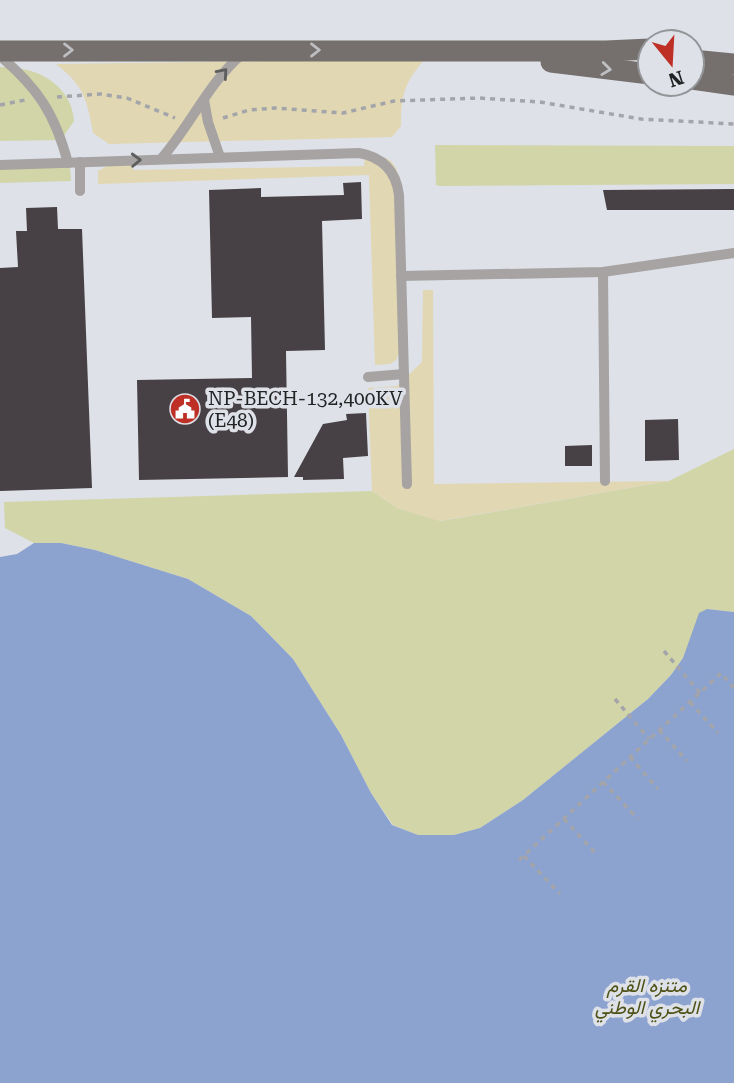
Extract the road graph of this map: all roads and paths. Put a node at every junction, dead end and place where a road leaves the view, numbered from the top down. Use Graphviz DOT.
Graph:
graph roads {
  1 [pos="246,50"];
  2 [pos="449,50"];
  3 [pos="636,50"];
  4 [pos="0,51"];
  5 [pos="606,51"];
  6 [pos="706,51"];
  7 [pos="734,52"];
  8 [pos="636,54"];
  9 [pos="0,56"];
  10 [pos="706,61"];
  11 [pos="734,64"];
  12 [pos="636,72"];
  13 [pos="706,81"];
  14 [pos="734,85"];
  15 [pos="41,97"];
  16 [pos="204,100"];
  17 [pos="0,105"];
  18 [pos="191,122"];
  19 [pos="208,122"];
  20 [pos="734,124"];
  21 [pos="219,157"];
  22 [pos="160,159"];
  23 [pos="80,162"];
  24 [pos="68,163"];
  25 [pos="0,165"];
  26 [pos="80,191"];
  27 [pos="734,253"];
  28 [pos="603,272"];
  29 [pos="401,276"];
  30 [pos="404,374"];
  31 [pos="368,377"];
  32 [pos="605,481"];
  33 [pos="407,484"];
  34 [pos="664,651"];
  35 [pos="734,688"];
  36 [pos="700,692"];
  37 [pos="615,699"];
  38 [pos="690,702"];
  39 [pos="659,730"];
  40 [pos="718,733"];
  41 [pos="649,739"];
  42 [pos="630,757"];
  43 [pos="687,761"];
  44 [pos="603,782"];
  45 [pos="658,789"];
  46 [pos="564,819"];
  47 [pos="638,819"];
  48 [pos="524,856"];
  49 [pos="598,856"];
  50 [pos="519,860"];
  51 [pos="560,894"];
  1 -- 2 [label="main road, one-way"];
  4 -- 1 [label="main road, one-way"];
  16 -- 1 [label="lane, one-way"];
  2 -- 5 [label="main road"];
  2 -- 12 [label="main road, one-way"];
  3 -- 5 [label="main road"];
  5 -- 8 [label="main road"];
  6 -- 7 [label="main road"];
  9 -- 15 [label="lane"];
  10 -- 11 [label="main road"];
  13 -- 14 [label="main road"];
  15 -- 17 [label="path"];
  15 -- 18 [label="path"];
  15 -- 24 [label="lane"];
  16 -- 18 [label="lane"];
  16 -- 19 [label="lane"];
  18 -- 22 [label="lane"];
  19 -- 20 [label="path"];
  19 -- 21 [label="lane"];
  21 -- 22 [label="lane"];
  21 -- 29 [label="lane"];
  23 -- 22 [label="lane, one-way"];
  23 -- 24 [label="lane"];
  23 -- 26 [label="lane"];
  24 -- 25 [label="lane"];
  27 -- 28 [label="lane"];
  28 -- 29 [label="lane"];
  28 -- 32 [label="lane"];
  29 -- 30 [label="lane"];
  30 -- 31 [label="lane"];
  30 -- 33 [label="lane"];
  34 -- 36 [label="path"];
  35 -- 36 [label="path"];
  36 -- 38 [label="path"];
  37 -- 41 [label="path"];
  38 -- 39 [label="path"];
  38 -- 40 [label="path"];
  39 -- 41 [label="path"];
  39 -- 43 [label="path"];
  41 -- 42 [label="path"];
  42 -- 44 [label="path"];
  42 -- 45 [label="path"];
  44 -- 46 [label="path"];
  44 -- 47 [label="path"];
  46 -- 48 [label="path"];
  46 -- 49 [label="path"];
  48 -- 50 [label="path"];
  48 -- 51 [label="path"];
}
